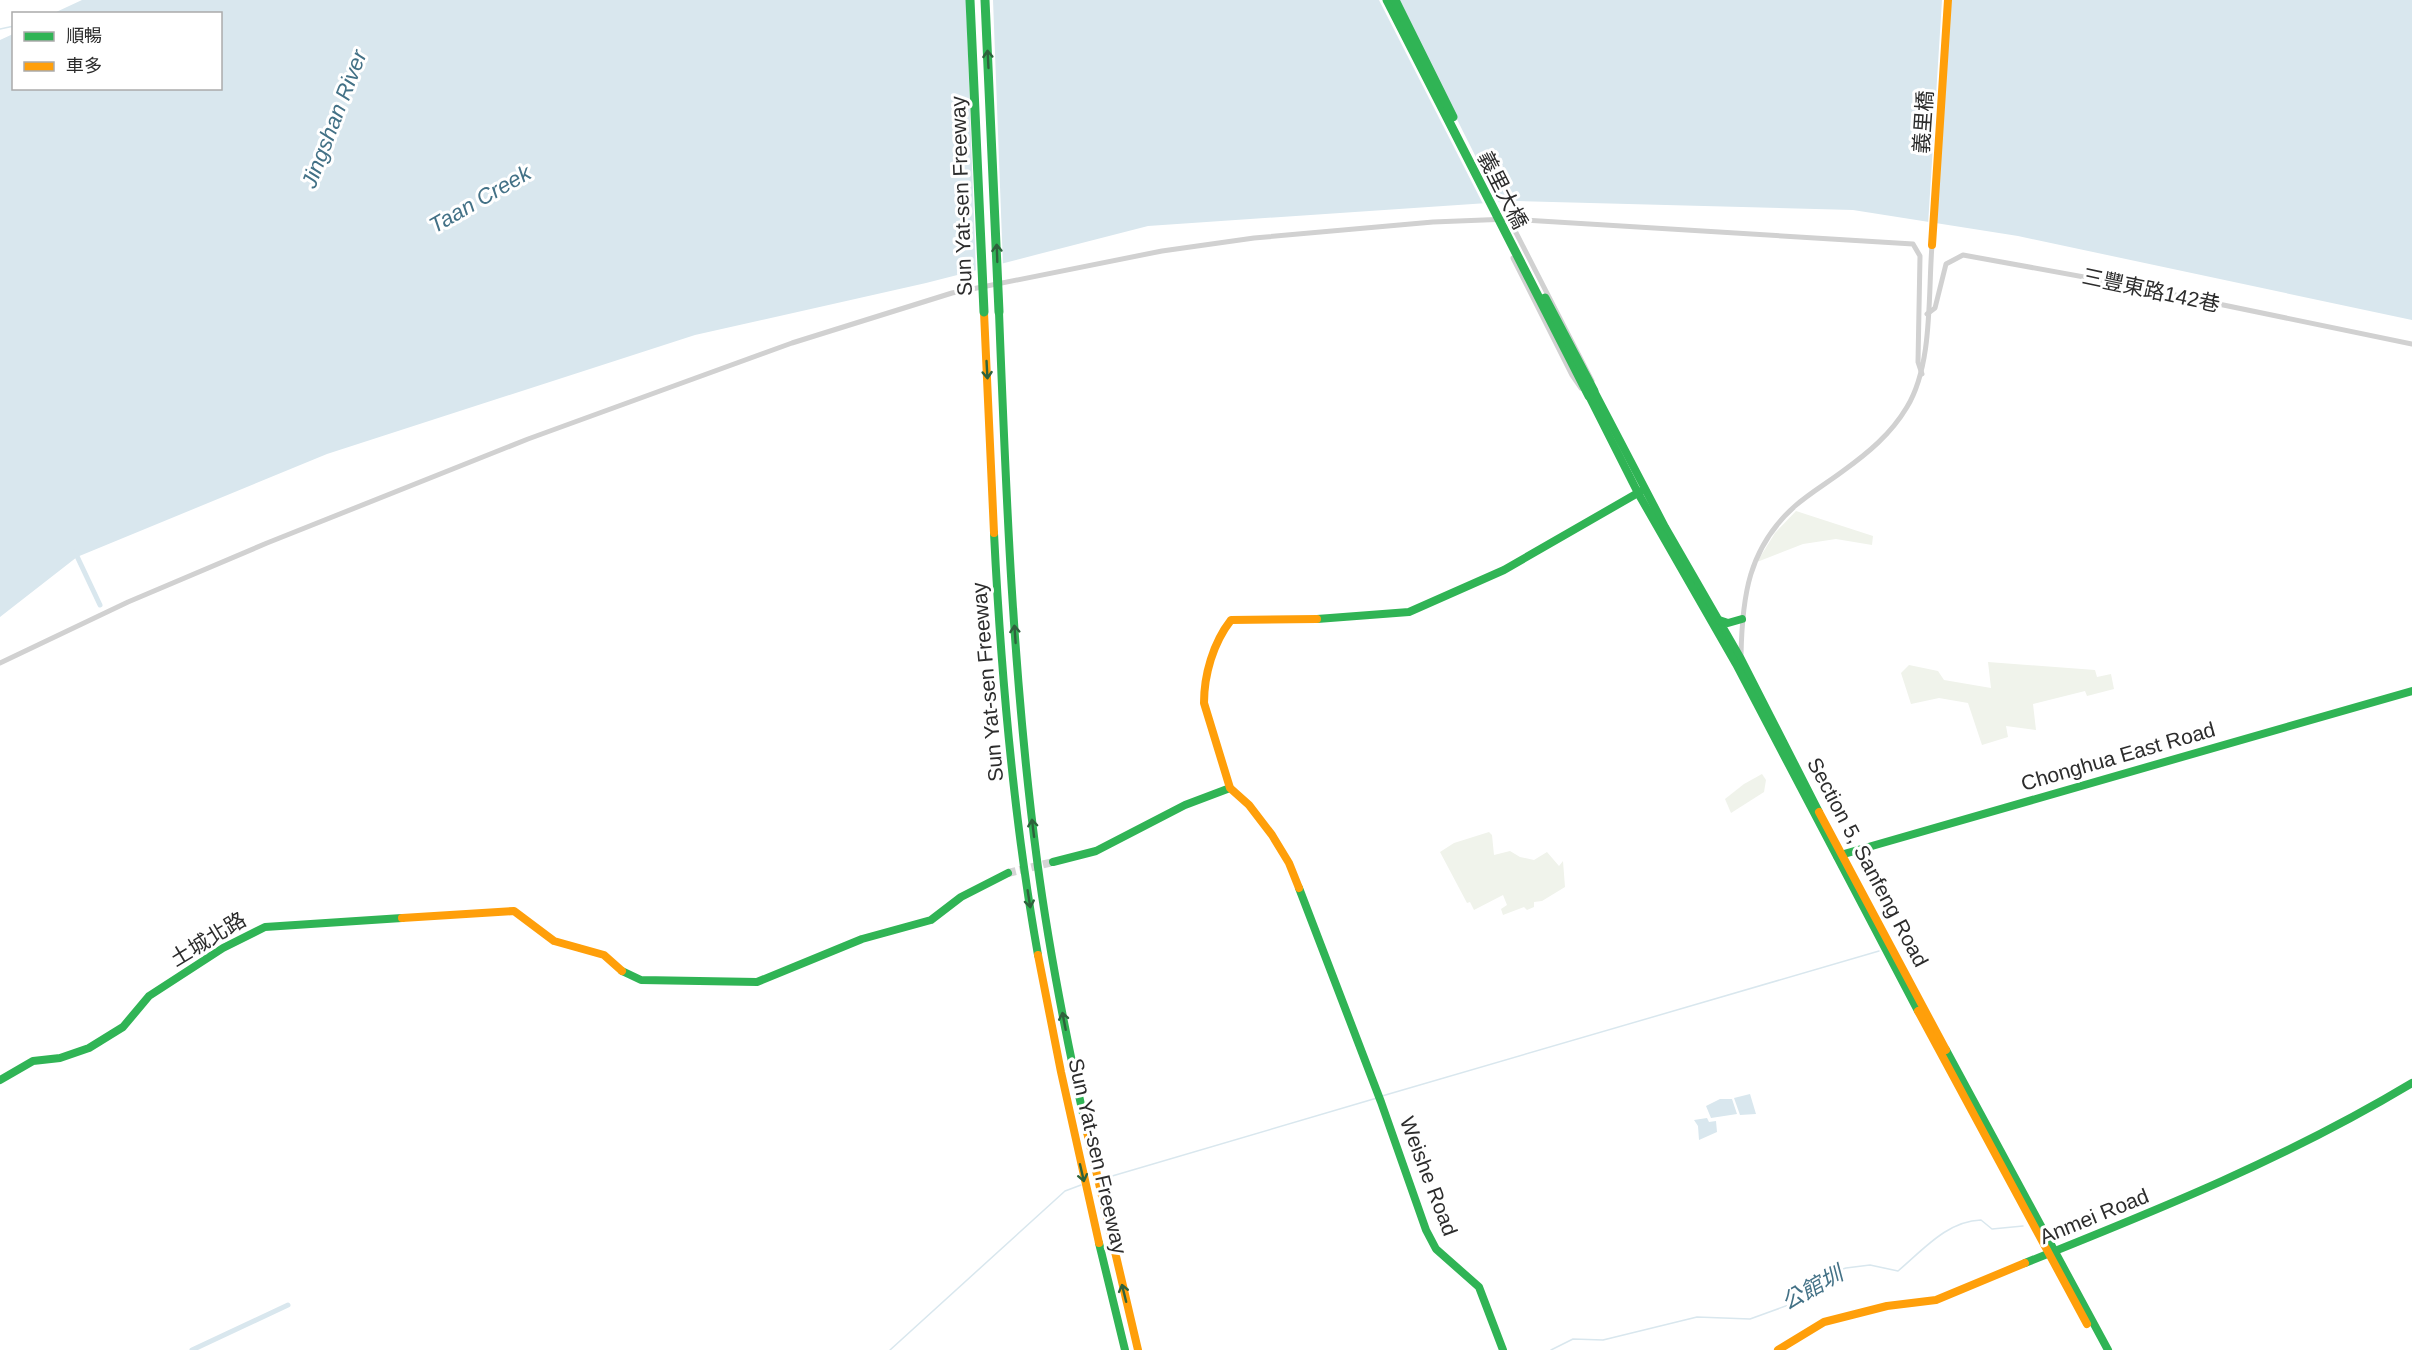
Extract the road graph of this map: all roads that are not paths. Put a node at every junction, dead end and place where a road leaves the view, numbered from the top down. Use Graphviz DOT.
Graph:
graph roads {
  1 [pos="970,0"];
  2 [pos="985,0"];
  3 [pos="1387,0"];
  4 [pos="1395,0"];
  5 [pos="1948,0"];
  6 [pos="1494,219"];
  7 [pos="1509,219"];
  8 [pos="1932,245"];
  9 [pos="1927,314"];
  10 [pos="2412,344"];
  11 [pos="1922,374"];
  12 [pos="1592,394"];
  13 [pos="1642,491"];
  14 [pos="1719,620"];
  15 [pos="1742,620"];
  16 [pos="1738,662"];
  17 [pos="0,663"];
  18 [pos="2412,691"];
  19 [pos="1230,788"];
  20 [pos="1838,855"];
  21 [pos="1053,862"];
  22 [pos="1008,873"];
  23 [pos="0,1080"];
  24 [pos="2412,1083"];
  25 [pos="2052,1252"];
  26 [pos="1125,1350"];
  27 [pos="1138,1350"];
  28 [pos="1503,1350"];
  29 [pos="1778,1350"];
  30 [pos="2101,1350"];
  31 [pos="2108,1350"];
  1 -- 26 [label="main road, Sun Yat-sen Freeway, one-way, bridge"];
  27 -- 2 [label="main road, Sun Yat-sen Freeway, one-way, bridge"];
  3 -- 12 [label="main road, 義里大橋, bridge"];
  4 -- 12 [label="main road, 義里大橋, bridge"];
  5 -- 8 [label="main road, 義里橋"];
  6 -- 7 [label="street"];
  6 -- 12 [label="street"];
  6 -- 17 [label="street"];
  7 -- 11 [label="street"];
  7 -- 12 [label="street"];
  8 -- 9 [label="street"];
  9 -- 10 [label="street, 三豐東路142巷"];
  9 -- 11 [label="street"];
  11 -- 15 [label="street"];
  12 -- 13 [label="main road, Section 5, Sanfeng Road"];
  13 -- 14 [label="main road, Section 5, Sanfeng Road"];
  13 -- 16 [label="main road, Section 5, Sanfeng Road"];
  13 -- 19 [label="main road"];
  14 -- 15 [label="main road"];
  14 -- 16 [label="main road, Section 5, Sanfeng Road"];
  15 -- 16 [label="street"];
  16 -- 20 [label="main road, Section 5, Sanfeng Road"];
  18 -- 20 [label="main road, Chonghua East Road"];
  19 -- 21 [label="main road"];
  19 -- 28 [label="main road, Weishe Road"];
  20 -- 25 [label="main road, Section 5, Sanfeng Road"];
  22 -- 23 [label="main road, 土城北路"];
  24 -- 25 [label="main road, Anmei Road"];
  25 -- 29 [label="main road, Anmei Road"];
  25 -- 30 [label="main road, Section 5, Sanfeng Road"];
  25 -- 31 [label="main road, Section 5, Sanfeng Road"];
}
